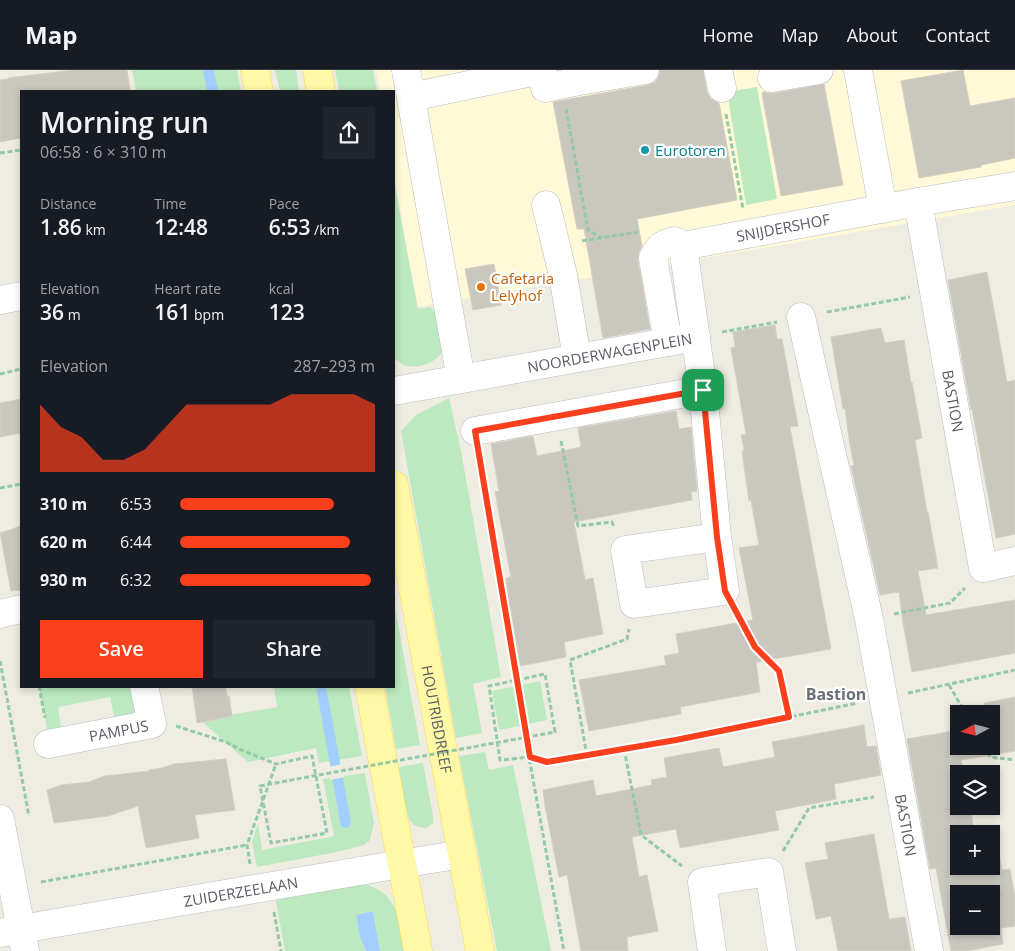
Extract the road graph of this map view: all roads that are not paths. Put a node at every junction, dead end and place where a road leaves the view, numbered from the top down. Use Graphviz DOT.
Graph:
graph roads {
  1 [pos="255,70"];
  2 [pos="317,70"];
  3 [pos="406,70"];
  4 [pos="645,70"];
  5 [pos="819,70"];
  6 [pos="858,70"];
  7 [pos="548,75"];
  8 [pos="772,78"];
  9 [pos="259,90"];
  10 [pos="321,90"];
  11 [pos="411,97"];
  12 [pos="1015,186"];
  13 [pos="918,202"];
  14 [pos="546,205"];
  15 [pos="883,208"];
  16 [pos="679,243"];
  17 [pos="20,296"];
  18 [pos="0,300"];
  19 [pos="801,317"];
  20 [pos="696,337"];
  21 [pos="668,342"];
  22 [pos="577,358"];
  23 [pos="461,378"];
  24 [pos="703,390"];
  25 [pos="395,391"];
  26 [pos="475,431"];
  27 [pos="395,490"];
  28 [pos="717,537"];
  29 [pos="1015,561"];
  30 [pos="20,609"];
  31 [pos="0,614"];
  32 [pos="144,688"];
  33 [pos="369,688"];
  34 [pos="48,744"];
  35 [pos="0,818"];
  36 [pos="462,854"];
  37 [pos="401,864"];
  38 [pos="15,938"];
  39 [pos="418,951"];
  40 [pos="480,951"];
  41 [pos="712,951"];
  42 [pos="782,951"];
  43 [pos="929,951"];
  1 -- 9 [label="main road"];
  2 -- 10 [label="main road"];
  3 -- 11 [label="street"];
  4 -- 7 [label="street"];
  5 -- 8 [label="street"];
  6 -- 15 [label="street"];
  7 -- 11 [label="street"];
  11 -- 23 [label="street"];
  12 -- 13 [label="street, SNIJDERSHOF"];
  13 -- 15 [label="street, SNIJDERSHOF"];
  13 -- 29 [label="street, BASTION"];
  14 -- 22 [label="street"];
  15 -- 16 [label="street, SNIJDERSHOF"];
  16 -- 20 [label="street, NOORDERWAGENPLEIN"];
  16 -- 21 [label="street"];
  17 -- 18 [label="street"];
  19 -- 43 [label="street, BASTION"];
  20 -- 21 [label="street, NOORDERWAGENPLEIN"];
  20 -- 24 [label="street"];
  21 -- 22 [label="street, NOORDERWAGENPLEIN"];
  22 -- 23 [label="street, NOORDERWAGENPLEIN"];
  23 -- 25 [label="street, NOORDERWAGENPLEIN"];
  24 -- 26 [label="street"];
  24 -- 28 [label="street"];
  27 -- 36 [label="main road, HOUTRIBDREEF"];
  28 -- 28 [label="street"];
  30 -- 31 [label="street"];
  32 -- 34 [label="street, PAMPUS"];
  33 -- 37 [label="main road"];
  35 -- 38 [label="street, ZUIDERZEELAAN"];
  36 -- 37 [label="street, ZUIDERZEELAAN"];
  36 -- 40 [label="main road, HOUTRIBDREEF"];
  37 -- 38 [label="street, ZUIDERZEELAAN"];
  37 -- 39 [label="main road"];
  41 -- 42 [label="street"];
}
